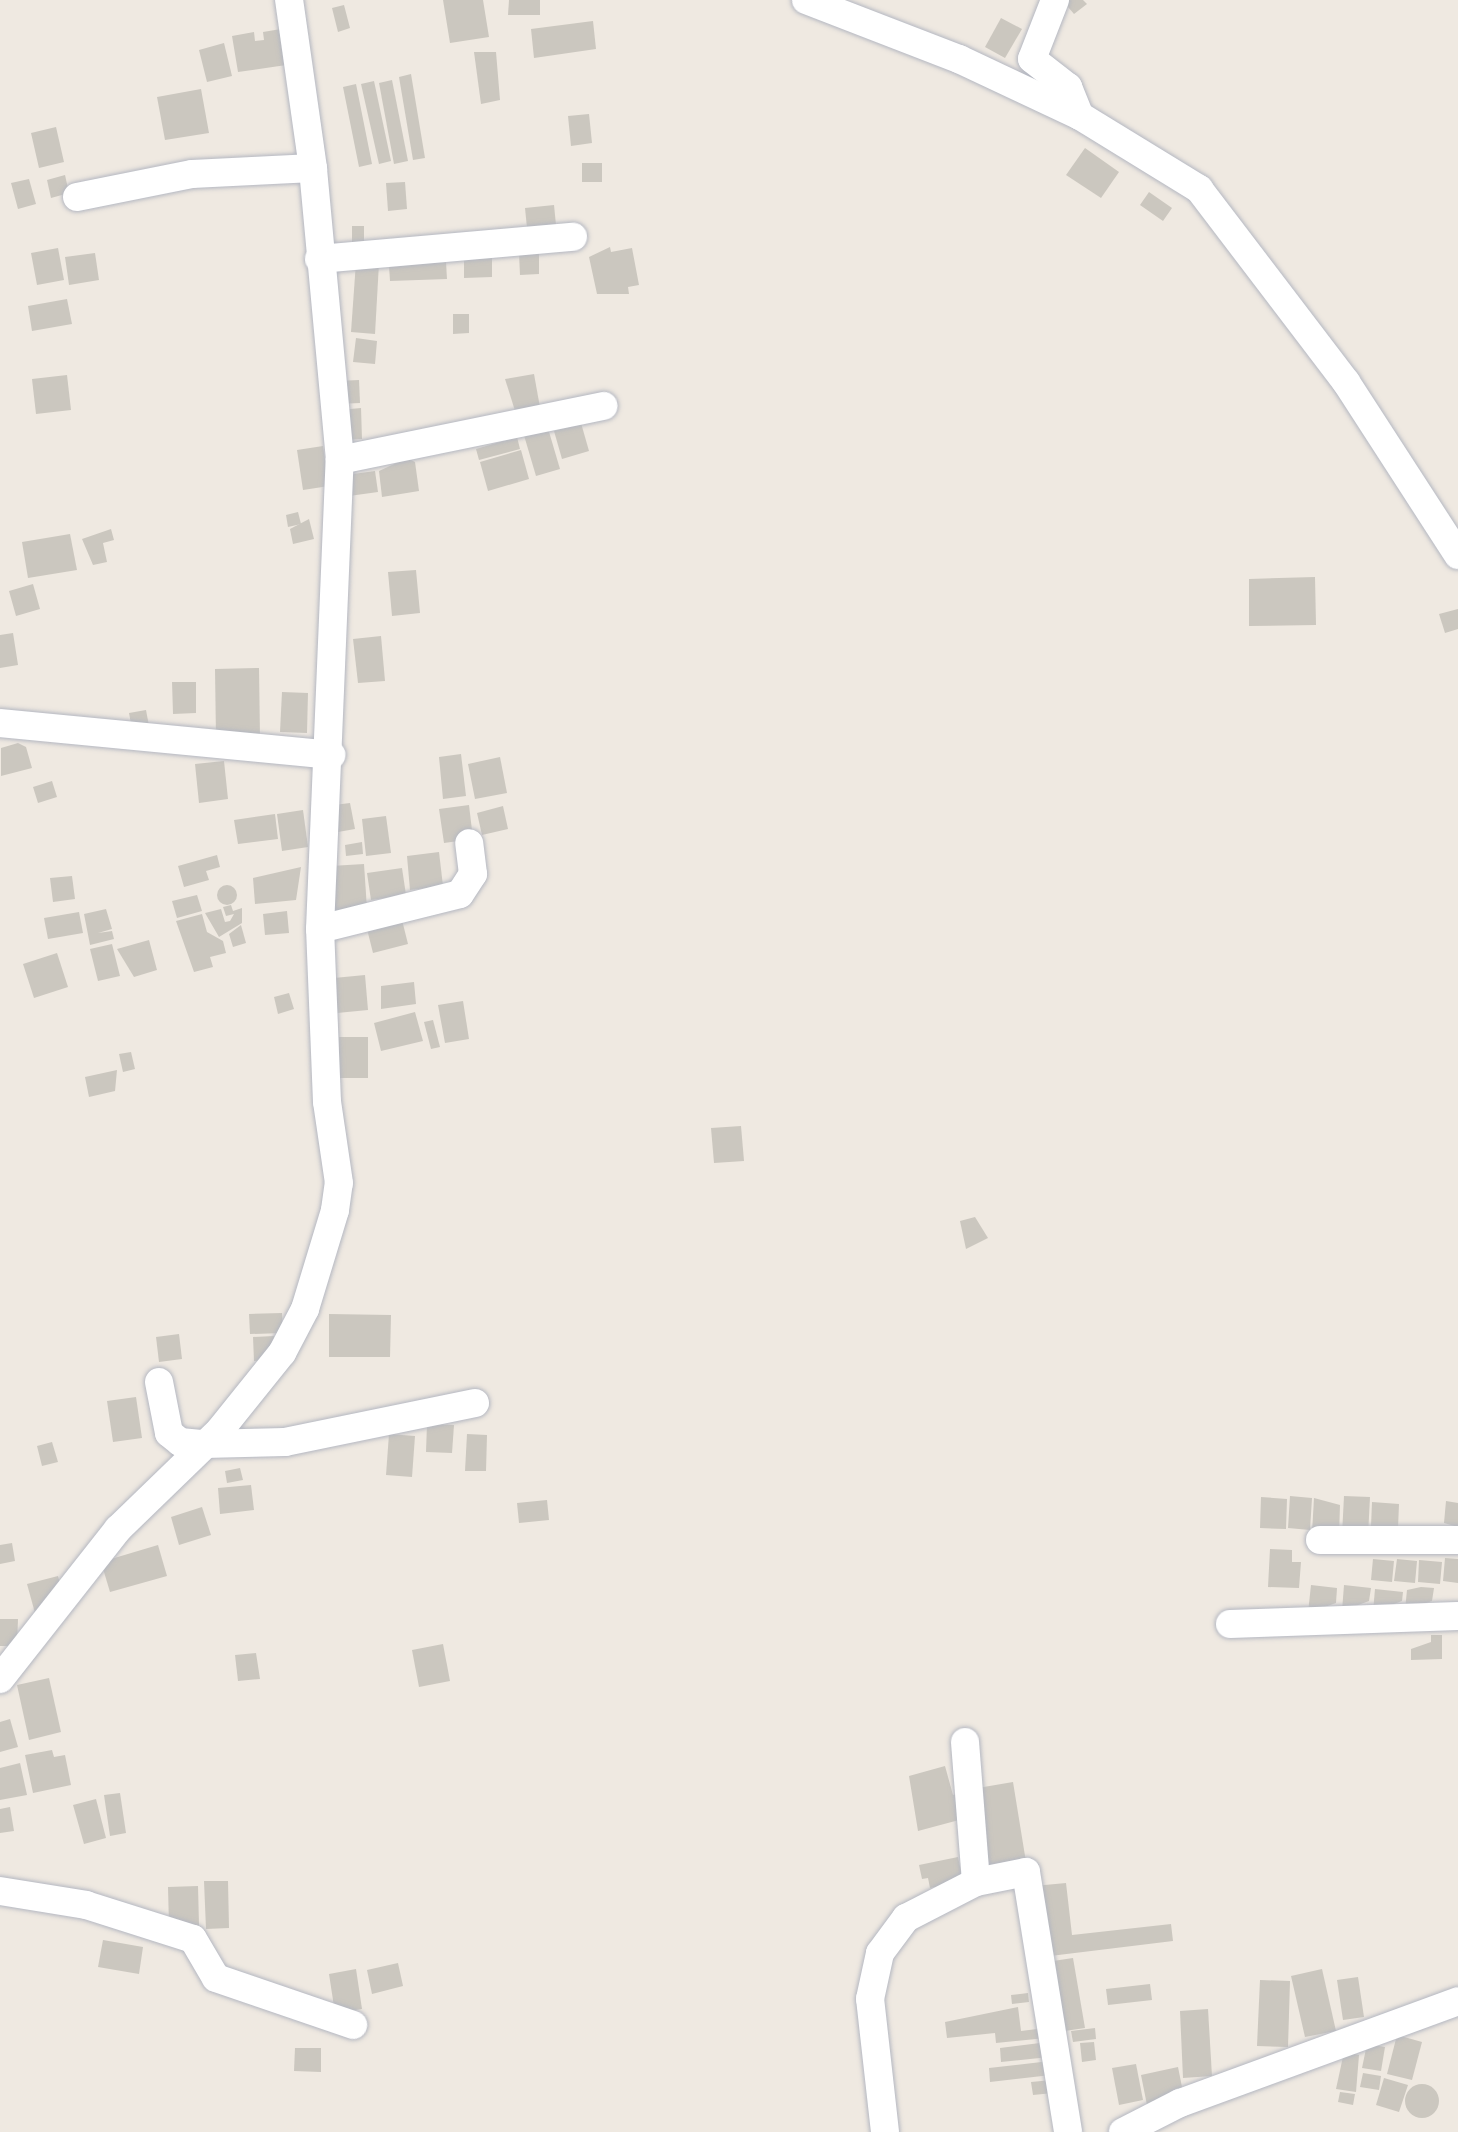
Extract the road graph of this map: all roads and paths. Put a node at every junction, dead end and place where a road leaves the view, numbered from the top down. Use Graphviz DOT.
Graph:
graph roads {
  1 [pos="289,0"];
  2 [pos="806,0"];
  3 [pos="1055,0"];
  4 [pos="1080,116"];
  5 [pos="313,168"];
  6 [pos="76,197"];
  7 [pos="573,237"];
  8 [pos="320,260"];
  9 [pos="604,406"];
  10 [pos="340,460"];
  11 [pos="1458,555"];
  12 [pos="0,722"];
  13 [pos="332,755"];
  14 [pos="469,843"];
  15 [pos="320,929"];
  16 [pos="159,1382"];
  17 [pos="475,1402"];
  18 [pos="204,1444"];
  19 [pos="1320,1540"];
  20 [pos="1458,1540"];
  21 [pos="1458,1616"];
  22 [pos="1230,1624"];
  23 [pos="0,1679"];
  24 [pos="965,1742"];
  25 [pos="976,1882"];
  26 [pos="0,1891"];
  27 [pos="1458,2001"];
  28 [pos="354,2025"];
  29 [pos="885,2132"];
  30 [pos="1068,2132"];
  31 [pos="1123,2132"];
  1 -- 5 [label="street"];
  2 -- 4 [label="street"];
  3 -- 4 [label="street"];
  4 -- 11 [label="street"];
  5 -- 6 [label="street"];
  5 -- 8 [label="street"];
  7 -- 8 [label="street"];
  8 -- 10 [label="street"];
  9 -- 10 [label="street"];
  10 -- 13 [label="street"];
  12 -- 13 [label="street"];
  13 -- 15 [label="street"];
  14 -- 15 [label="street"];
  15 -- 18 [label="street"];
  16 -- 18 [label="street"];
  17 -- 18 [label="street"];
  18 -- 23 [label="street"];
  19 -- 20 [label="street"];
  21 -- 22 [label="street"];
  24 -- 25 [label="street"];
  25 -- 29 [label="street"];
  25 -- 30 [label="street"];
  26 -- 28 [label="street"];
  27 -- 31 [label="street"];
}
